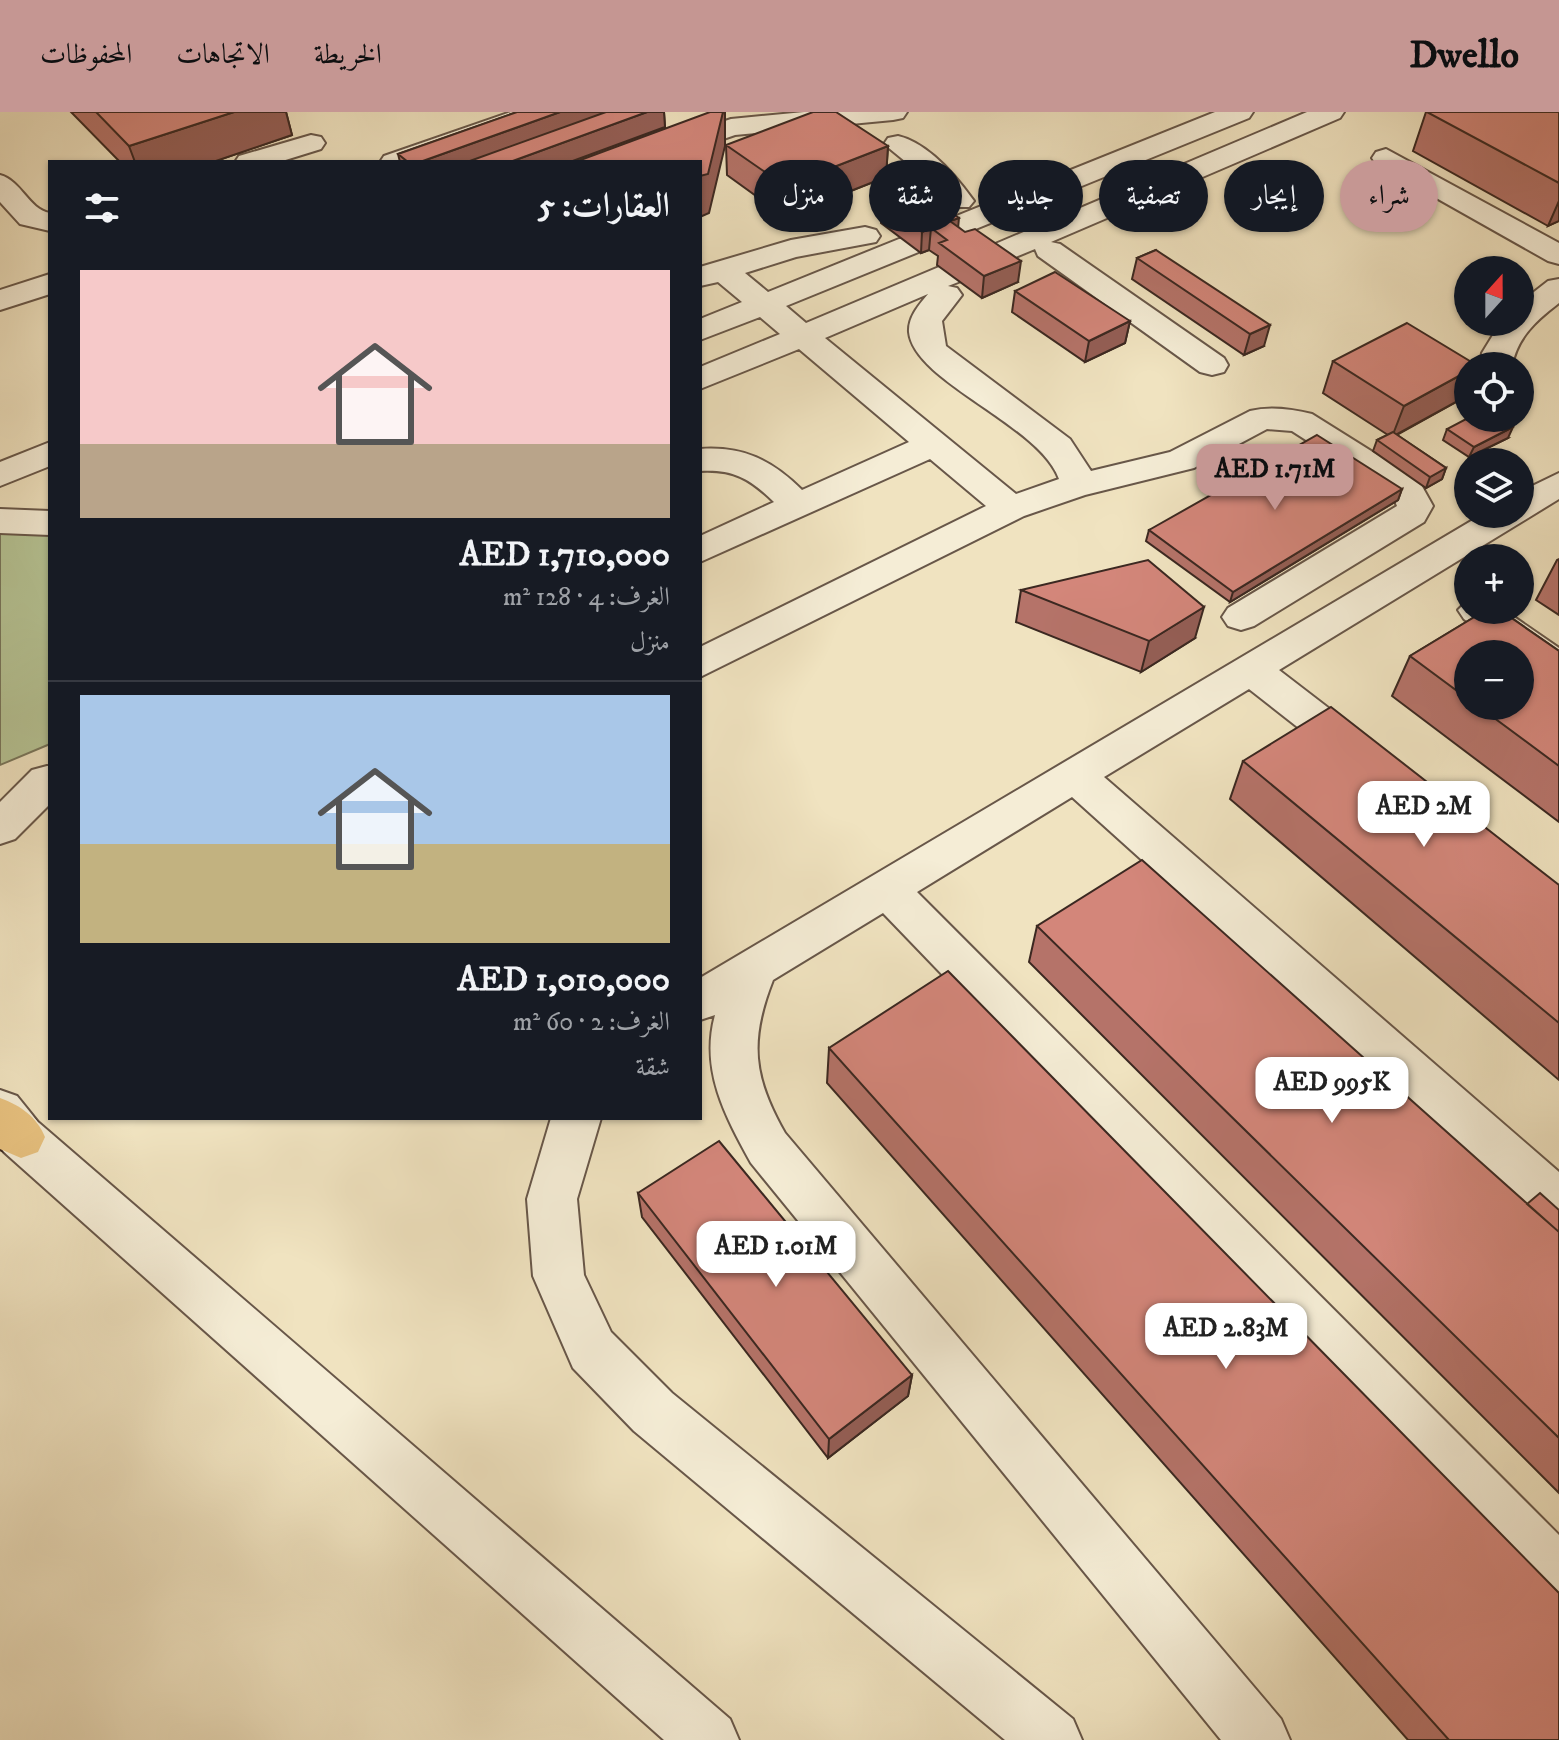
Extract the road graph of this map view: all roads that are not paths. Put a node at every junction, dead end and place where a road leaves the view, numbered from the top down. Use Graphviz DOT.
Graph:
graph roads {
  1 [pos="537,112"];
  2 [pos="893,112"];
  3 [pos="1239,112"];
  4 [pos="1330,112"];
  5 [pos="311,143"];
  6 [pos="898,144"];
  7 [pos="1151,147"];
  8 [pos="684,151"];
  9 [pos="1386,158"];
  10 [pos="256,160"];
  11 [pos="400,160"];
  12 [pos="639,160"];
  13 [pos="920,160"];
  14 [pos="1208,164"];
  15 [pos="0,184"];
  16 [pos="962,200"];
  17 [pos="1099,212"];
  18 [pos="962,213"];
  19 [pos="1099,219"];
  20 [pos="48,222"];
  21 [pos="887,236"];
  22 [pos="1553,246"];
  23 [pos="1049,250"];
  24 [pos="711,273"];
  25 [pos="48,284"];
  26 [pos="1559,288"];
  27 [pos="0,301"];
  28 [pos="764,304"];
  29 [pos="1534,308"];
  30 [pos="702,329"];
  31 [pos="803,337"];
  32 [pos="1212,365"];
  33 [pos="702,378"];
  34 [pos="933,444"];
  35 [pos="48,454"];
  36 [pos="702,460"];
  37 [pos="0,475"];
  38 [pos="1559,484"];
  39 [pos="1079,485"];
  40 [pos="1534,499"];
  41 [pos="48,505"];
  42 [pos="798,506"];
  43 [pos="1011,508"];
  44 [pos="5,521"];
  45 [pos="48,523"];
  46 [pos="1485,528"];
  47 [pos="702,549"];
  48 [pos="1418,568"];
  49 [pos="1454,594"];
  50 [pos="1241,617"];
  51 [pos="1497,624"];
  52 [pos="702,662"];
  53 [pos="1559,667"];
  54 [pos="1252,670"];
  55 [pos="1387,775"];
  56 [pos="1076,776"];
  57 [pos="48,780"];
  58 [pos="0,801"];
  59 [pos="0,828"];
  60 [pos="888,890"];
  61 [pos="755,968"];
  62 [pos="702,1000"];
  63 [pos="576,1120"];
  64 [pos="7,1123"];
  65 [pos="1559,1203"];
  66 [pos="1559,1575"];
  67 [pos="709,1740"];
  68 [pos="1052,1740"];
  69 [pos="1260,1740"];
  1 -- 11 [label="street"];
  2 -- 8 [label="street"];
  3 -- 7 [label="street"];
  4 -- 14 [label="street"];
  5 -- 10 [label="street"];
  6 -- 13 [label="street"];
  7 -- 16 [label="street"];
  7 -- 18 [label="street"];
  8 -- 12 [label="street"];
  9 -- 22 [label="street"];
  15 -- 20 [label="street"];
  17 -- 23 [label="street"];
  19 -- 23 [label="street"];
  21 -- 24 [label="street"];
  21 -- 28 [label="street"];
  21 -- 28 [label="street"];
  23 -- 32 [label="street"];
  24 -- 28 [label="street"];
  25 -- 27 [label="street"];
  26 -- 29 [label="street"];
  28 -- 30 [label="street"];
  28 -- 31 [label="street"];
  31 -- 33 [label="street"];
  31 -- 34 [label="street"];
  31 -- 39 [label="street"];
  34 -- 42 [label="street"];
  34 -- 43 [label="street"];
  35 -- 37 [label="street"];
  36 -- 42 [label="street"];
  38 -- 40 [label="street"];
  39 -- 43 [label="street"];
  39 -- 50 [label="street"];
  41 -- 44 [label="street"];
  42 -- 47 [label="street"];
  43 -- 52 [label="street"];
  44 -- 45 [label="street"];
  46 -- 48 [label="street"];
  48 -- 49 [label="street"];
  48 -- 54 [label="street"];
  51 -- 53 [label="street"];
  54 -- 55 [label="street"];
  54 -- 56 [label="street"];
  56 -- 60 [label="street"];
  56 -- 65 [label="street"];
  57 -- 58 [label="street"];
  57 -- 59 [label="street"];
  60 -- 61 [label="street"];
  60 -- 66 [label="street"];
  61 -- 62 [label="street"];
  61 -- 69 [label="street"];
  63 -- 68 [label="street"];
  64 -- 67 [label="street"];
}
